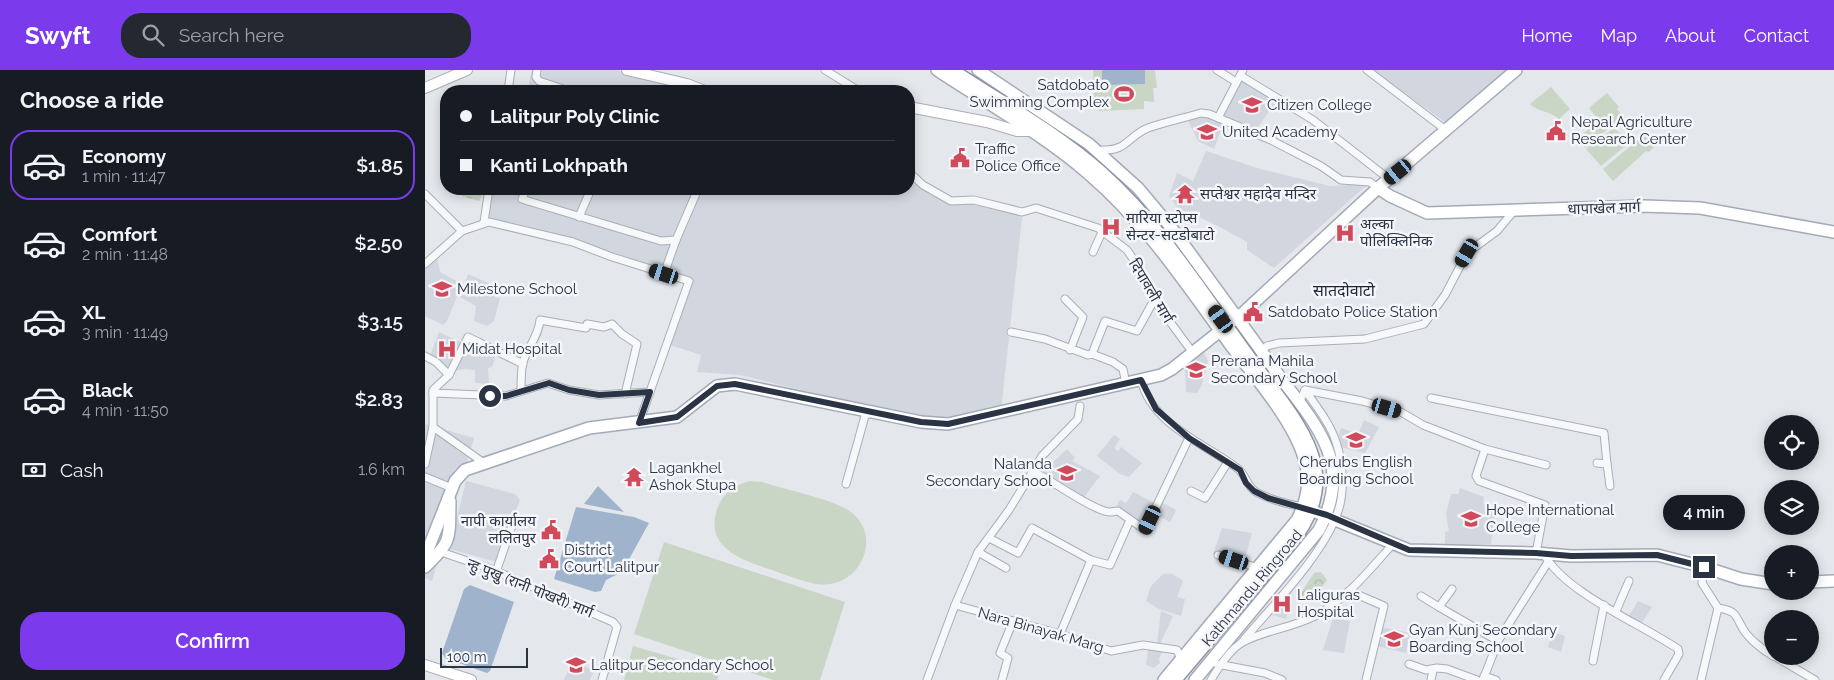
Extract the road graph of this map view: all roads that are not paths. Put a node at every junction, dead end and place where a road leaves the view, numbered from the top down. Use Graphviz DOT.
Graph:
graph roads {
  1 [pos="467,70"];
  2 [pos="511,70"];
  3 [pos="537,70"];
  4 [pos="627,70"];
  5 [pos="825,70"];
  6 [pos="937,70"];
  7 [pos="952,70"];
  8 [pos="965,70"];
  9 [pos="978,70"];
  10 [pos="1217,70"];
  11 [pos="1367,70"];
  12 [pos="1516,70"];
  13 [pos="1240,76"];
  14 [pos="509,85"];
  15 [pos="551,85"];
  16 [pos="690,85"];
  17 [pos="849,85"];
  18 [pos="425,88"];
  19 [pos="915,108"];
  20 [pos="1218,118"];
  21 [pos="1031,131"];
  22 [pos="1447,131"];
  23 [pos="1100,152"];
  24 [pos="915,178"];
  25 [pos="1389,178"];
  26 [pos="1378,188"];
  27 [pos="425,194"];
  28 [pos="488,195"];
  29 [pos="524,195"];
  30 [pos="588,195"];
  31 [pos="696,195"];
  32 [pos="1513,212"];
  33 [pos="579,217"];
  34 [pos="484,222"];
  35 [pos="462,231"];
  36 [pos="1102,232"];
  37 [pos="1834,232"];
  38 [pos="676,240"];
  39 [pos="1093,252"];
  40 [pos="425,264"];
  41 [pos="664,274"];
  42 [pos="1065,299"];
  43 [pos="1154,300"];
  44 [pos="1229,325"];
  45 [pos="1011,332"];
  46 [pos="1070,350"];
  47 [pos="1261,351"];
  48 [pos="1193,353"];
  49 [pos="1092,354"];
  50 [pos="425,356"];
  51 [pos="523,364"];
  52 [pos="449,375"];
  53 [pos="1141,380"];
  54 [pos="1126,384"];
  55 [pos="425,386"];
  56 [pos="521,390"];
  57 [pos="1305,390"];
  58 [pos="433,392"];
  59 [pos="650,392"];
  60 [pos="625,394"];
  61 [pos="1431,398"];
  62 [pos="1299,403"];
  63 [pos="1080,406"];
  64 [pos="871,412"];
  65 [pos="639,423"];
  66 [pos="433,427"];
  67 [pos="1189,438"];
  68 [pos="1485,449"];
  69 [pos="484,462"];
  70 [pos="1228,462"];
  71 [pos="1597,463"];
  72 [pos="425,464"];
  73 [pos="1546,464"];
  74 [pos="1607,464"];
  75 [pos="1032,471"];
  76 [pos="425,476"];
  77 [pos="846,484"];
  78 [pos="1610,486"];
  79 [pos="451,490"];
  80 [pos="1191,491"];
  81 [pos="1319,513"];
  82 [pos="515,517"];
  83 [pos="1130,520"];
  84 [pos="989,538"];
  85 [pos="1393,544"];
  86 [pos="426,550"];
  87 [pos="441,552"];
  88 [pos="978,552"];
  89 [pos="1218,555"];
  90 [pos="1543,556"];
  91 [pos="1091,560"];
  92 [pos="425,567"];
  93 [pos="1704,567"];
  94 [pos="1006,568"];
  95 [pos="1258,568"];
  96 [pos="495,572"];
  97 [pos="1629,581"];
  98 [pos="1834,581"];
  99 [pos="1819,582"];
  100 [pos="1764,583"];
  101 [pos="1452,588"];
  102 [pos="1349,591"];
  103 [pos="1421,596"];
  104 [pos="955,605"];
  105 [pos="1604,605"];
  106 [pos="1439,607"];
  107 [pos="1718,608"];
  108 [pos="1616,611"];
  109 [pos="1013,621"];
  110 [pos="1060,634"];
  111 [pos="1497,641"];
  112 [pos="1241,643"];
  113 [pos="1764,649"];
  114 [pos="1181,659"];
  115 [pos="1593,661"];
  116 [pos="1215,663"];
  117 [pos="1409,664"];
  118 [pos="425,665"];
  119 [pos="1789,665"];
  120 [pos="1433,670"];
  121 [pos="466,678"];
  122 [pos="1483,678"];
  123 [pos="602,680"];
  124 [pos="927,680"];
  125 [pos="1002,680"];
  126 [pos="1164,680"];
  127 [pos="1175,680"];
  128 [pos="1185,680"];
  129 [pos="1195,680"];
  130 [pos="1211,680"];
  131 [pos="1282,680"];
  132 [pos="1366,680"];
  133 [pos="1431,680"];
  134 [pos="1477,680"];
  135 [pos="1496,680"];
  136 [pos="1664,680"];
  137 [pos="1701,680"];
  138 [pos="1815,680"];
  1 -- 18 [label="street"];
  2 -- 14 [label="street"];
  3 -- 15 [label="street"];
  4 -- 16 [label="street"];
  5 -- 17 [label="street"];
  6 -- 21 [label="main road"];
  7 -- 44 [label="highway, Kathmandu Ringroad"];
  8 -- 44 [label="highway, Kathmandu Ringroad"];
  9 -- 23 [label="main road"];
  10 -- 13 [label="street"];
  11 -- 22 [label="street"];
  12 -- 22 [label="main road"];
  13 -- 20 [label="street"];
  13 -- 25 [label="street"];
  19 -- 21 [label="street"];
  20 -- 23 [label="street"];
  20 -- 26 [label="street"];
  21 -- 44 [label="main road"];
  22 -- 25 [label="main road"];
  23 -- 44 [label="main road"];
  24 -- 36 [label="street, दिपावली मार्ग"];
  25 -- 26 [label="main road"];
  26 -- 32 [label="main road, धापाखेल मार्ग"];
  26 -- 44 [label="main road"];
  27 -- 35 [label="street"];
  28 -- 34 [label="street"];
  29 -- 33 [label="street"];
  30 -- 33 [label="street"];
  31 -- 38 [label="street"];
  32 -- 37 [label="main road, धापाखेल मार्ग"];
  32 -- 47 [label="street"];
  33 -- 38 [label="street"];
  34 -- 35 [label="street"];
  34 -- 41 [label="street"];
  35 -- 40 [label="street"];
  36 -- 39 [label="street"];
  36 -- 43 [label="street, दिपावली मार्ग"];
  38 -- 41 [label="street"];
  41 -- 59 [label="street"];
  42 -- 46 [label="street"];
  43 -- 48 [label="street, दिपावली मार्ग"];
  43 -- 49 [label="street"];
  44 -- 47 [label="main road"];
  44 -- 48 [label="main road"];
  44 -- 81 [label="highway, Kathmandu Ringroad"];
  45 -- 46 [label="street"];
  46 -- 49 [label="street"];
  47 -- 62 [label="main road"];
  48 -- 53 [label="main road"];
  49 -- 54 [label="street"];
  50 -- 52 [label="street"];
  51 -- 52 [label="street"];
  51 -- 56 [label="street"];
  51 -- 60 [label="street"];
  52 -- 58 [label="street"];
  53 -- 54 [label="main road"];
  53 -- 67 [label="street"];
  54 -- 64 [label="main road"];
  55 -- 58 [label="street"];
  56 -- 58 [label="street"];
  56 -- 60 [label="street"];
  57 -- 62 [label="street"];
  57 -- 68 [label="street"];
  57 -- 81 [label="street"];
  58 -- 66 [label="street"];
  59 -- 60 [label="street"];
  59 -- 65 [label="street"];
  61 -- 74 [label="street"];
  62 -- 81 [label="main road"];
  63 -- 75 [label="street"];
  64 -- 65 [label="main road"];
  64 -- 77 [label="street"];
  65 -- 69 [label="main road"];
  66 -- 69 [label="street"];
  66 -- 72 [label="street"];
  67 -- 70 [label="street"];
  67 -- 83 [label="street"];
  68 -- 73 [label="street"];
  68 -- 90 [label="street"];
  69 -- 79 [label="main road"];
  70 -- 80 [label="street"];
  70 -- 81 [label="street"];
  71 -- 74 [label="street"];
  74 -- 78 [label="street"];
  75 -- 83 [label="street"];
  75 -- 84 [label="street"];
  76 -- 79 [label="street"];
  79 -- 86 [label="main road"];
  79 -- 87 [label="main road"];
  81 -- 85 [label="main road"];
  81 -- 95 [label="main road"];
  81 -- 112 [label="street"];
  81 -- 116 [label="main road"];
  81 -- 127 [label="highway, Kathmandu Ringroad"];
  81 -- 128 [label="highway, Kathmandu Ringroad"];
  82 -- 96 [label="street"];
  83 -- 91 [label="street"];
  84 -- 88 [label="street"];
  84 -- 91 [label="street"];
  85 -- 90 [label="main road"];
  85 -- 102 [label="street"];
  86 -- 87 [label="street"];
  87 -- 92 [label="main road"];
  87 -- 96 [label="street, न्हु पुखु (रानी पोखरी) मार्ग"];
  88 -- 94 [label="street"];
  88 -- 104 [label="street"];
  89 -- 95 [label="street"];
  90 -- 93 [label="main road"];
  90 -- 105 [label="street"];
  90 -- 111 [label="street"];
  91 -- 110 [label="street"];
  93 -- 100 [label="main road"];
  93 -- 107 [label="street"];
  95 -- 114 [label="main road"];
  96 -- 123 [label="street, न्हु पुखु (रानी पोखरी) मार्ग"];
  97 -- 108 [label="street"];
  98 -- 99 [label="main road"];
  101 -- 106 [label="street"];
  102 -- 112 [label="street"];
  102 -- 132 [label="street"];
  103 -- 106 [label="street"];
  104 -- 109 [label="street, Nara Binayak Marg"];
  104 -- 124 [label="street"];
  105 -- 108 [label="street"];
  105 -- 115 [label="street"];
  106 -- 111 [label="street"];
  107 -- 113 [label="street"];
  107 -- 137 [label="street"];
  108 -- 136 [label="street"];
  109 -- 110 [label="street, Nara Binayak Marg"];
  109 -- 125 [label="street"];
  110 -- 114 [label="street, Nara Binayak Marg"];
  111 -- 122 [label="street"];
  112 -- 116 [label="street"];
  114 -- 126 [label="main road"];
  116 -- 129 [label="main road"];
  116 -- 130 [label="street"];
  116 -- 131 [label="street"];
  117 -- 120 [label="street"];
  118 -- 121 [label="street"];
  119 -- 138 [label="street"];
  120 -- 133 [label="street"];
  120 -- 134 [label="street"];
  122 -- 135 [label="street"];
}
